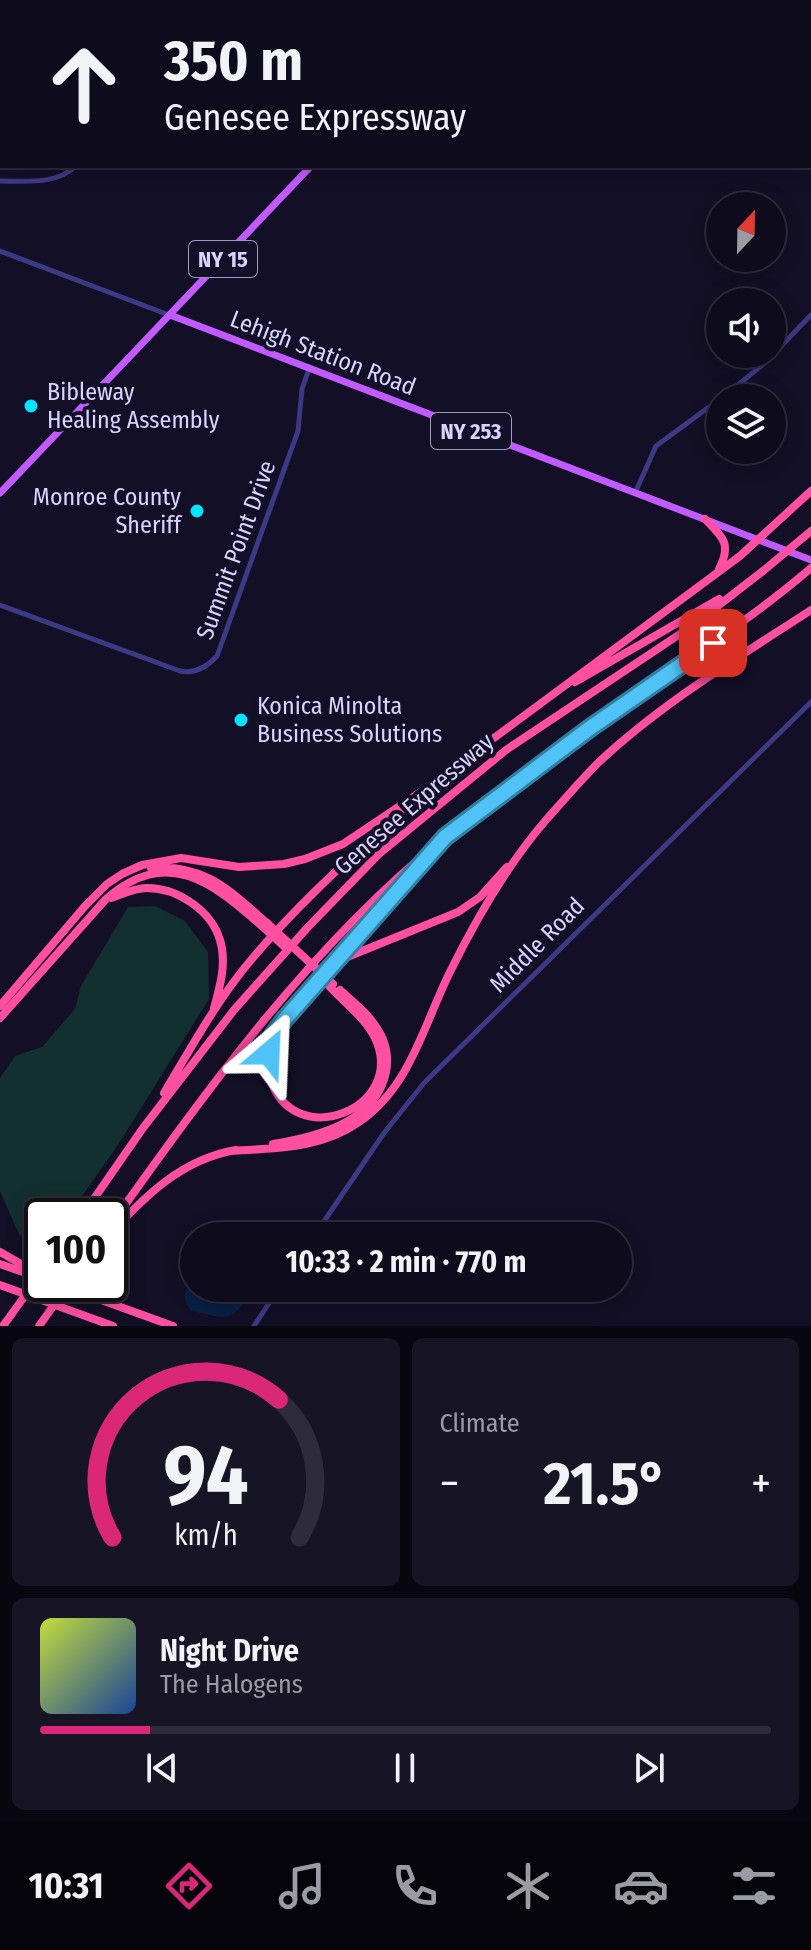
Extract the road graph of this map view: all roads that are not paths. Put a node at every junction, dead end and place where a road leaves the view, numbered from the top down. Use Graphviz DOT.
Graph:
graph roads {
  1 [pos="74,168"];
  2 [pos="309,168"];
  3 [pos="0,181"];
  4 [pos="0,251"];
  5 [pos="170,315"];
  6 [pos="811,315"];
  7 [pos="309,369"];
  8 [pos="739,384"];
  9 [pos="706,410"];
  10 [pos="811,491"];
  11 [pos="0,493"];
  12 [pos="634,493"];
  13 [pos="705,519"];
  14 [pos="811,531"];
  15 [pos="758,539"];
  16 [pos="811,560"];
  17 [pos="811,568"];
  18 [pos="717,572"];
  19 [pos="744,585"];
  20 [pos="0,605"];
  21 [pos="811,610"];
  22 [pos="541,702"];
  23 [pos="811,702"];
  24 [pos="425,789"];
  25 [pos="445,837"];
  26 [pos="526,847"];
  27 [pos="94,897"];
  28 [pos="106,899"];
  29 [pos="265,925"];
  30 [pos="336,962"];
  31 [pos="331,986"];
  32 [pos="0,1006"];
  33 [pos="212,1014"];
  34 [pos="0,1018"];
  35 [pos="143,1128"];
  36 [pos="231,1151"];
  37 [pos="94,1198"];
  38 [pos="128,1201"];
  39 [pos="128,1216"];
  40 [pos="324,1222"];
  41 [pos="0,1252"];
  42 [pos="0,1264"];
  43 [pos="24,1266"];
  44 [pos="24,1271"];
  45 [pos="0,1285"];
  46 [pos="24,1299"];
  47 [pos="56,1302"];
  48 [pos="107,1302"];
  49 [pos="270,1302"];
  50 [pos="3,1326"];
  51 [pos="39,1326"];
  52 [pos="113,1326"];
  53 [pos="173,1326"];
  54 [pos="254,1326"];
  1 -- 3 [label="street"];
  2 -- 5 [label="main road, NY 15"];
  4 -- 5 [label="street, Lehigh Station Road"];
  5 -- 7 [label="main road, Lehigh Station Road / NY 253"];
  5 -- 11 [label="main road, NY 15"];
  6 -- 8 [label="street"];
  7 -- 12 [label="main road, Lehigh Station Road / NY 253"];
  7 -- 20 [label="street, Summit Point Drive"];
  9 -- 12 [label="street"];
  10 -- 15 [label="highway"];
  12 -- 13 [label="main road, Lehigh Station Road / NY 253"];
  13 -- 15 [label="main road, Lehigh Station Road / NY 253"];
  13 -- 18 [label="highway"];
  14 -- 19 [label="highway, Genesee Expressway, bridge"];
  15 -- 16 [label="main road, Lehigh Station Road / NY 253"];
  15 -- 18 [label="highway"];
  17 -- 25 [label="highway, Genesee Expressway"];
  18 -- 22 [label="highway"];
  19 -- 22 [label="highway"];
  19 -- 35 [label="highway, Genesee Expressway"];
  21 -- 26 [label="highway"];
  22 -- 24 [label="highway"];
  23 -- 40 [label="street, Middle Road"];
  24 -- 27 [label="highway"];
  24 -- 33 [label="highway"];
  25 -- 30 [label="highway"];
  25 -- 38 [label="highway, Genesee Expressway"];
  26 -- 30 [label="highway"];
  26 -- 36 [label="highway"];
  27 -- 29 [label="highway"];
  27 -- 32 [label="highway"];
  28 -- 29 [label="highway"];
  28 -- 33 [label="highway"];
  28 -- 34 [label="highway"];
  29 -- 31 [label="highway, bridge"];
  30 -- 31 [label="highway"];
  31 -- 36 [label="highway"];
  33 -- 35 [label="highway"];
  35 -- 37 [label="highway, Genesee Expressway"];
  36 -- 39 [label="highway"];
  41 -- 43 [label="highway"];
  42 -- 44 [label="highway"];
  45 -- 52 [label="highway"];
  46 -- 50 [label="highway, bridge"];
  47 -- 51 [label="highway, bridge"];
  48 -- 53 [label="highway"];
  49 -- 54 [label="street"];
}
